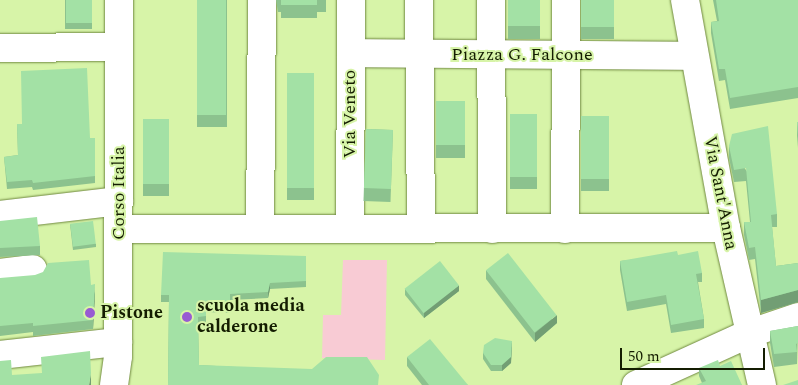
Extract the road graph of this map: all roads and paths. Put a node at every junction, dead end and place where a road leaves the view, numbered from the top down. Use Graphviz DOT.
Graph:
graph roads {
  1 [pos="119,0"];
  2 [pos="262,0"];
  3 [pos="351,0"];
  4 [pos="419,0"];
  5 [pos="491,0"];
  6 [pos="566,0"];
  7 [pos="685,0"];
  8 [pos="119,47"];
  9 [pos="0,48"];
  10 [pos="351,53"];
  11 [pos="420,54"];
  12 [pos="491,54"];
  13 [pos="566,55"];
  14 [pos="694,56"];
  15 [pos="118,201"];
  16 [pos="0,215"];
  17 [pos="726,228"];
  18 [pos="118,229"];
  19 [pos="260,229"];
  20 [pos="350,229"];
  21 [pos="421,229"];
  22 [pos="492,229"];
  23 [pos="565,229"];
  24 [pos="33,269"];
  25 [pos="0,273"];
  26 [pos="798,317"];
  27 [pos="748,334"];
  28 [pos="118,342"];
  29 [pos="0,355"];
  30 [pos="114,385"];
  31 [pos="636,385"];
  32 [pos="762,385"];
  1 -- 8 [label="street, Corso Italia"];
  2 -- 19 [label="street"];
  3 -- 10 [label="street, Via Veneto"];
  4 -- 11 [label="street"];
  5 -- 12 [label="street"];
  6 -- 13 [label="street"];
  7 -- 14 [label="street, Via Sant'Anna"];
  8 -- 9 [label="street"];
  8 -- 15 [label="street, Corso Italia"];
  10 -- 11 [label="street, Piazza G. Falcone"];
  10 -- 20 [label="street, Via Veneto"];
  11 -- 12 [label="street, Piazza G. Falcone"];
  11 -- 21 [label="street"];
  12 -- 13 [label="street, Piazza G. Falcone"];
  12 -- 22 [label="street"];
  13 -- 14 [label="street, Piazza G. Falcone"];
  13 -- 23 [label="street"];
  14 -- 17 [label="street, Via Sant'Anna"];
  15 -- 16 [label="street"];
  15 -- 18 [label="street, Corso Italia"];
  17 -- 23 [label="street"];
  17 -- 27 [label="street, Via Sant'Anna"];
  18 -- 19 [label="street"];
  18 -- 28 [label="street, Corso Italia"];
  19 -- 20 [label="street"];
  20 -- 21 [label="street"];
  21 -- 22 [label="street"];
  22 -- 23 [label="street"];
  24 -- 25 [label="street"];
  26 -- 27 [label="street"];
  27 -- 31 [label="street"];
  27 -- 32 [label="street, Via Sant'Anna"];
  28 -- 29 [label="street"];
  28 -- 30 [label="street, Corso Italia"];
}
